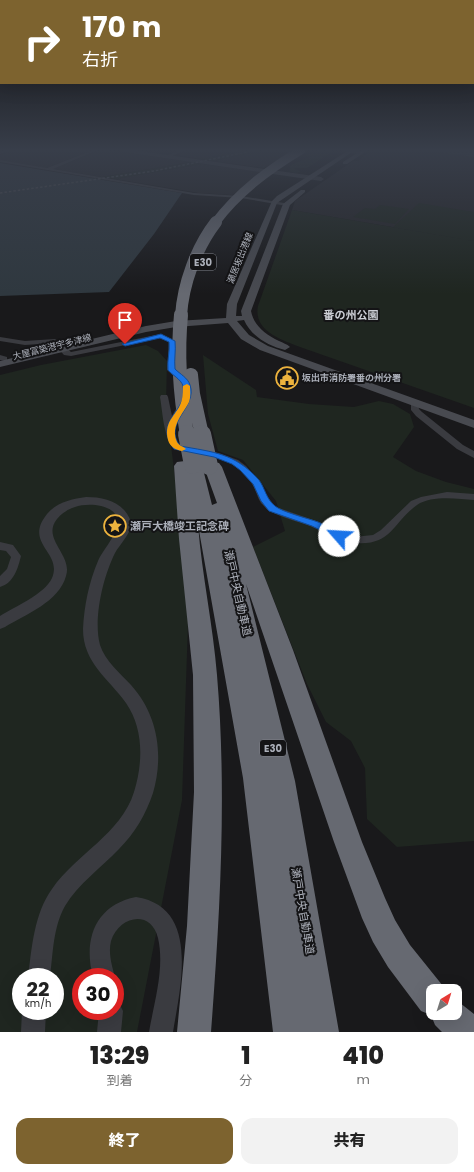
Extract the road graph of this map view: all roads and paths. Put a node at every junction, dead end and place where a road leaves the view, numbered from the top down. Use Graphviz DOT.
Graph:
graph roads {
  1 [pos="237,198"];
  2 [pos="244,198"];
  3 [pos="249,198"];
  4 [pos="279,198"];
  5 [pos="293,198"];
  6 [pos="274,202"];
  7 [pos="287,204"];
  8 [pos="246,316"];
  9 [pos="231,317"];
  10 [pos="200,321"];
  11 [pos="0,339"];
  12 [pos="62,347"];
  13 [pos="264,348"];
  14 [pos="1,360"];
  15 [pos="352,376"];
  16 [pos="164,397"];
  17 [pos="414,403"];
  18 [pos="474,415"];
  19 [pos="474,424"];
  20 [pos="170,430"];
  21 [pos="474,455"];
  22 [pos="199,466"];
  23 [pos="474,497"];
  24 [pos="0,546"];
  25 [pos="0,584"];
  26 [pos="0,623"];
  27 [pos="40,968"];
  28 [pos="102,968"];
  29 [pos="426,990"];
  30 [pos="34,1020"];
  31 [pos="110,1020"];
  32 [pos="455,1020"];
  33 [pos="33,1032"];
  34 [pos="109,1032"];
  35 [pos="161,1032"];
  36 [pos="194,1032"];
  37 [pos="290,1032"];
  38 [pos="322,1032"];
  39 [pos="468,1032"];
  1 -- 22 [label="highway, E30, bridge"];
  2 -- 22 [label="highway, E30, bridge"];
  3 -- 6 [label="street"];
  4 -- 6 [label="main road"];
  5 -- 7 [label="main road"];
  6 -- 7 [label="street"];
  6 -- 9 [label="main road, 瀬居坂出港線"];
  7 -- 8 [label="main road"];
  8 -- 9 [label="main road, 大屋冨築港宇多津線"];
  8 -- 15 [label="main road"];
  9 -- 10 [label="main road, 大屋冨築港宇多津線"];
  9 -- 12 [label="main road, 大屋冨築港宇多津線"];
  9 -- 13 [label="main road"];
  10 -- 12 [label="main road, 大屋冨築港宇多津線"];
  10 -- 13 [label="main road"];
  11 -- 12 [label="street"];
  12 -- 14 [label="main road, 大屋冨築港宇多津線"];
  12 -- 20 [label="street"];
  13 -- 15 [label="main road"];
  15 -- 17 [label="main road"];
  15 -- 18 [label="main road"];
  16 -- 20 [label="street"];
  17 -- 19 [label="main road"];
  17 -- 21 [label="street"];
  20 -- 23 [label="street"];
  22 -- 29 [label="highway"];
  22 -- 36 [label="highway"];
  22 -- 37 [label="highway, 瀬戸中央自動車道 / E30"];
  22 -- 38 [label="highway, 瀬戸中央自動車道 / E30"];
  24 -- 25 [label="street"];
  26 -- 27 [label="street"];
  28 -- 35 [label="street"];
  30 -- 33 [label="street"];
  31 -- 34 [label="street"];
  32 -- 39 [label="highway"];
}
